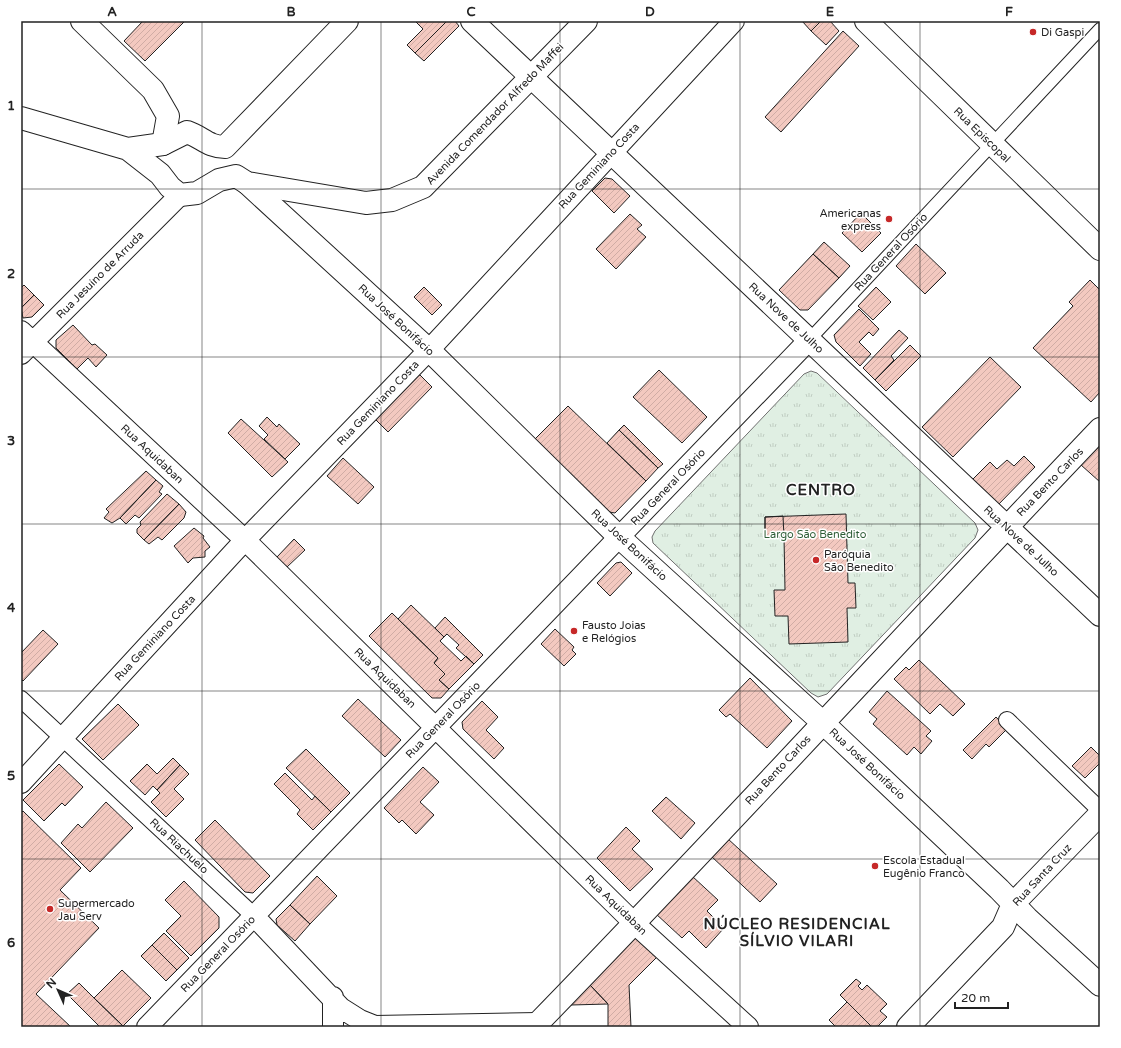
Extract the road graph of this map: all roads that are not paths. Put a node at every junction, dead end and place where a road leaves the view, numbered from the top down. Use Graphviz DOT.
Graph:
graph roads {
  1 [pos="82,21"];
  2 [pos="347,21"];
  3 [pos="472,21"];
  4 [pos="586,21"];
  5 [pos="734,21"];
  6 [pos="866,21"];
  7 [pos="1100,29"];
  8 [pos="530,77"];
  9 [pos="21,118"];
  10 [pos="163,144"];
  11 [pos="992,144"];
  12 [pos="128,149"];
  13 [pos="611,153"];
  14 [pos="160,174"];
  15 [pos="247,183"];
  16 [pos="180,195"];
  17 [pos="1100,249"];
  18 [pos="809,340"];
  19 [pos="25,342"];
  20 [pos="429,350"];
  21 [pos="1100,429"];
  22 [pos="1006,527"];
  23 [pos="619,537"];
  24 [pos="245,540"];
  25 [pos="1100,615"];
  26 [pos="21,699"];
  27 [pos="1007,720"];
  28 [pos="822,722"];
  29 [pos="436,728"];
  30 [pos="62,738"];
  31 [pos="21,783"];
  32 [pos="1100,810"];
  33 [pos="1100,814"];
  34 [pos="1013,904"];
  35 [pos="254,916"];
  36 [pos="635,924"];
  37 [pos="1100,985"];
  38 [pos="333,997"];
  39 [pos="538,1025"];
  40 [pos="376,1026"];
  41 [pos="147,1027"];
  42 [pos="333,1027"];
  43 [pos="748,1027"];
  44 [pos="908,1027"];
  1 -- 10 [label="main road"];
  2 -- 10 [label="main road"];
  3 -- 8 [label="main road, Rua Nove de Julho"];
  4 -- 8 [label="main road, Avenida Comendador Alfredo Maffei"];
  5 -- 13 [label="street, Rua Geminiano Costa"];
  6 -- 11 [label="main road, Rua Episcopal"];
  7 -- 11 [label="street, Rua General Osório"];
  8 -- 13 [label="main road, Rua Nove de Julho"];
  8 -- 15 [label="main road, Avenida Comendador Alfredo Maffei"];
  9 -- 12 [label="main road"];
  10 -- 12 [label="main road"];
  10 -- 14 [label="main road"];
  11 -- 17 [label="main road, Rua Episcopal"];
  11 -- 18 [label="street, Rua General Osório"];
  12 -- 14 [label="main road"];
  13 -- 18 [label="main road, Rua Nove de Julho"];
  13 -- 20 [label="street, Rua Geminiano Costa"];
  14 -- 16 [label="main road"];
  15 -- 16 [label="main road, Avenida Comendador Alfredo Maffei"];
  15 -- 20 [label="main road, Rua José Bonifácio"];
  16 -- 19 [label="street, Rua Jesuíno de Arruda"];
  18 -- 22 [label="main road, Rua Nove de Julho"];
  18 -- 23 [label="street, Rua General Osório"];
  19 -- 24 [label="street, Rua Aquidaban"];
  20 -- 23 [label="main road, Rua José Bonifácio"];
  20 -- 24 [label="street, Rua Geminiano Costa"];
  21 -- 22 [label="main road, Rua Bento Carlos"];
  22 -- 25 [label="main road, Rua Nove de Julho"];
  22 -- 28 [label="main road, Rua Bento Carlos"];
  23 -- 28 [label="main road, Rua José Bonifácio"];
  23 -- 29 [label="street, Rua General Osório"];
  24 -- 29 [label="street, Rua Aquidaban"];
  24 -- 30 [label="street, Rua Geminiano Costa"];
  26 -- 30 [label="street, Rua Riachuelo"];
  27 -- 32 [label="street"];
  28 -- 34 [label="main road, Rua José Bonifácio"];
  28 -- 36 [label="main road, Rua Bento Carlos"];
  29 -- 35 [label="street, Rua General Osório"];
  29 -- 36 [label="street, Rua Aquidaban"];
  30 -- 31 [label="street, Rua Geminiano Costa"];
  30 -- 35 [label="street, Rua Riachuelo"];
  33 -- 34 [label="main road, Rua Santa Cruz"];
  34 -- 37 [label="main road, Rua José Bonifácio"];
  34 -- 44 [label="main road, Rua Santa Cruz"];
  35 -- 38 [label="street, Rua Riachuelo"];
  35 -- 41 [label="street, Rua General Osório"];
  36 -- 39 [label="main road, Rua Bento Carlos"];
  36 -- 43 [label="street, Rua Aquidaban"];
  38 -- 40 [label="street, Rua Riachuelo"];
  38 -- 42 [label="street"];
  39 -- 40 [label="street"];
}
